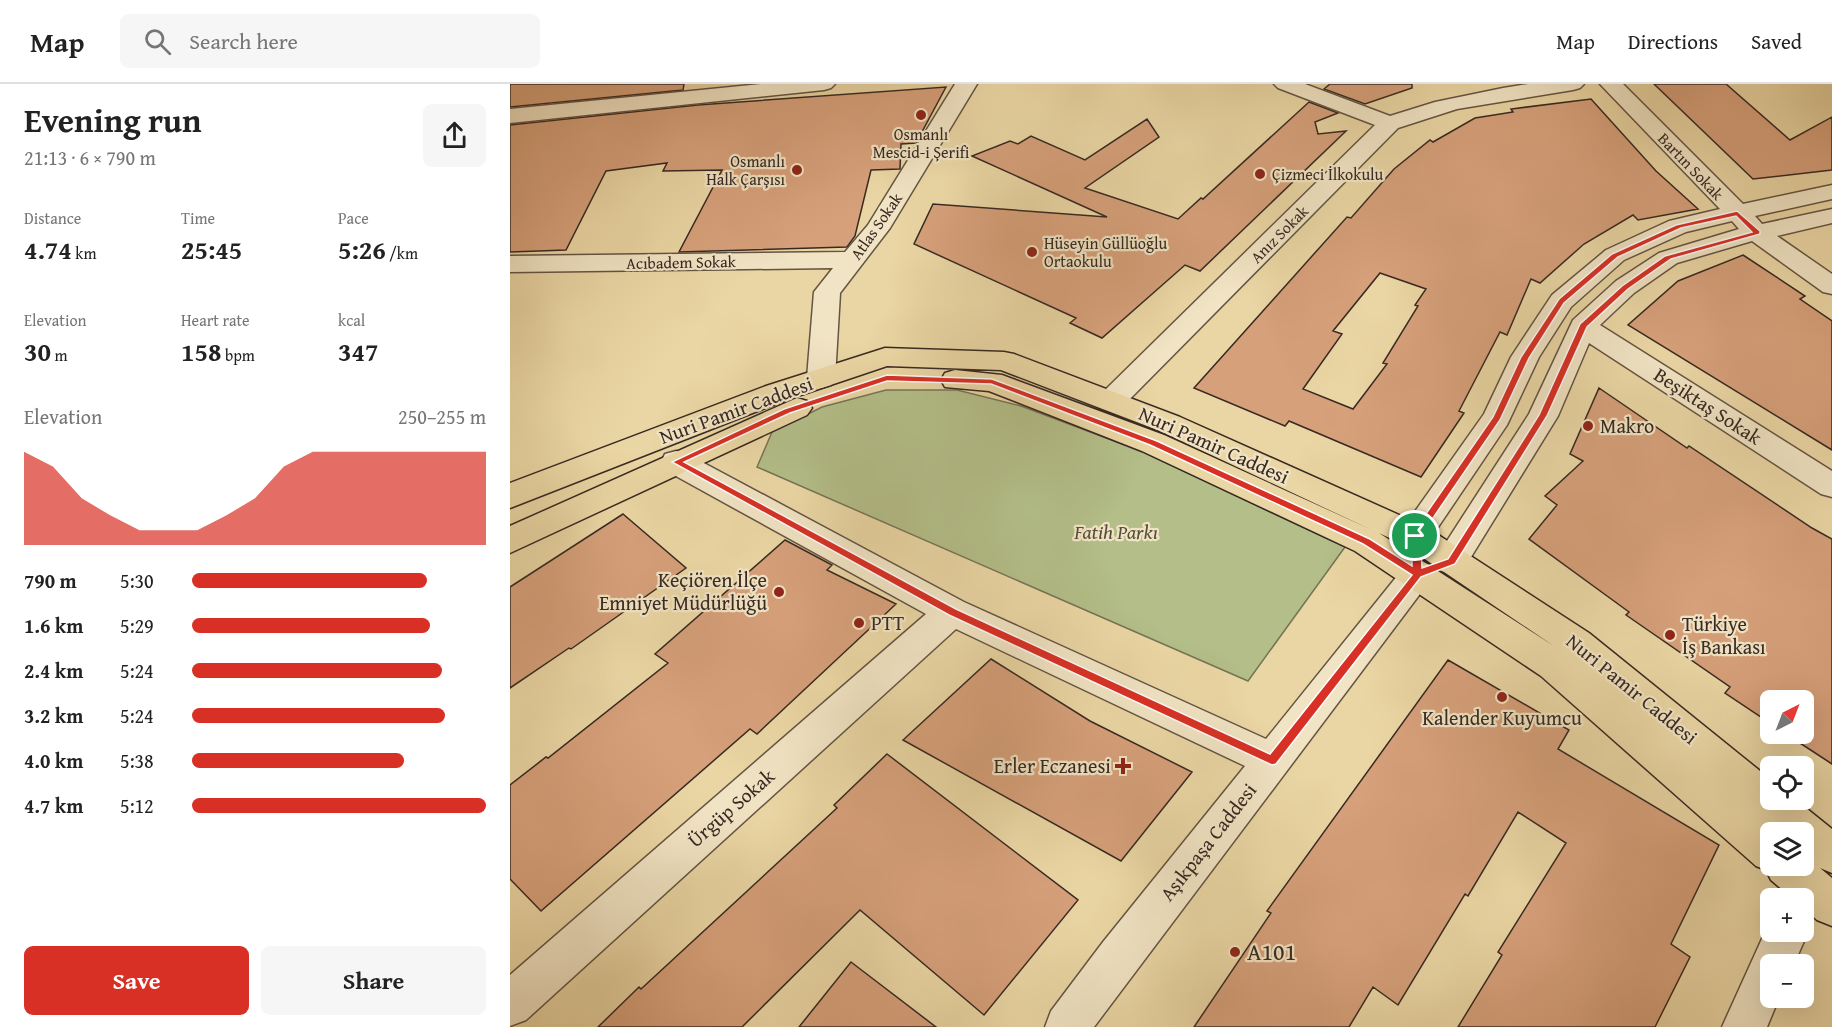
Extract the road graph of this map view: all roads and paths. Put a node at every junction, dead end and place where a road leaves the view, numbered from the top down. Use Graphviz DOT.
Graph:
graph roads {
  1 [pos="824,84"];
  2 [pos="966,84"];
  3 [pos="1285,84"];
  4 [pos="1573,84"];
  5 [pos="1611,84"];
  6 [pos="709,91"];
  7 [pos="510,116"];
  8 [pos="1390,123"];
  9 [pos="1832,192"];
  10 [pos="1737,213"];
  11 [pos="1832,216"];
  12 [pos="1757,233"];
  13 [pos="851,261"];
  14 [pos="510,264"];
  15 [pos="1832,286"];
  16 [pos="1583,326"];
  17 [pos="821,378"];
  18 [pos="1111,401"];
  19 [pos="676,462"];
  20 [pos="1832,486"];
  21 [pos="510,496"];
  22 [pos="1415,536"];
  23 [pos="510,540"];
  24 [pos="1435,568"];
  25 [pos="952,612"];
  26 [pos="1272,760"];
  27 [pos="1760,843"];
  28 [pos="1812,882"];
  29 [pos="1760,991"];
  30 [pos="510,1004"];
  31 [pos="1067,1027"];
  32 [pos="1744,1027"];
  1 -- 6 [label="street"];
  2 -- 13 [label="street, Atlas Sokak"];
  3 -- 8 [label="street"];
  4 -- 8 [label="street, Anız Sokak"];
  5 -- 10 [label="street, Bartın Sokak"];
  6 -- 7 [label="street"];
  8 -- 18 [label="street, Anız Sokak"];
  9 -- 10 [label="street"];
  10 -- 12 [label="street, Bartın Sokak"];
  10 -- 22 [label="street"];
  11 -- 12 [label="street, Aşıkpaşa Caddesi"];
  12 -- 15 [label="street, Bartın Sokak"];
  12 -- 16 [label="street, Aşıkpaşa Caddesi"];
  13 -- 14 [label="street, Acıbadem Sokak"];
  13 -- 17 [label="street, Atlas Sokak"];
  16 -- 20 [label="street, Beşiktaş Sokak"];
  16 -- 24 [label="street, Aşıkpaşa Caddesi"];
  17 -- 18 [label="main road, Nuri Pamir Caddesi"];
  17 -- 21 [label="main road, Nuri Pamir Caddesi"];
  18 -- 22 [label="main road, Nuri Pamir Caddesi"];
  19 -- 23 [label="main road, Nuri Pamir Caddesi"];
  19 -- 24 [label="main road, Nuri Pamir Caddesi"];
  19 -- 25 [label="street"];
  22 -- 24 [label="main road, Nuri Pamir Caddesi"];
  24 -- 26 [label="street, Aşıkpaşa Caddesi"];
  24 -- 27 [label="main road, Nuri Pamir Caddesi"];
  24 -- 28 [label="main road, Nuri Pamir Caddesi"];
  25 -- 26 [label="street"];
  25 -- 30 [label="street, Ürgüp Sokak"];
  26 -- 31 [label="street, Aşıkpaşa Caddesi"];
  29 -- 32 [label="street"];
}
